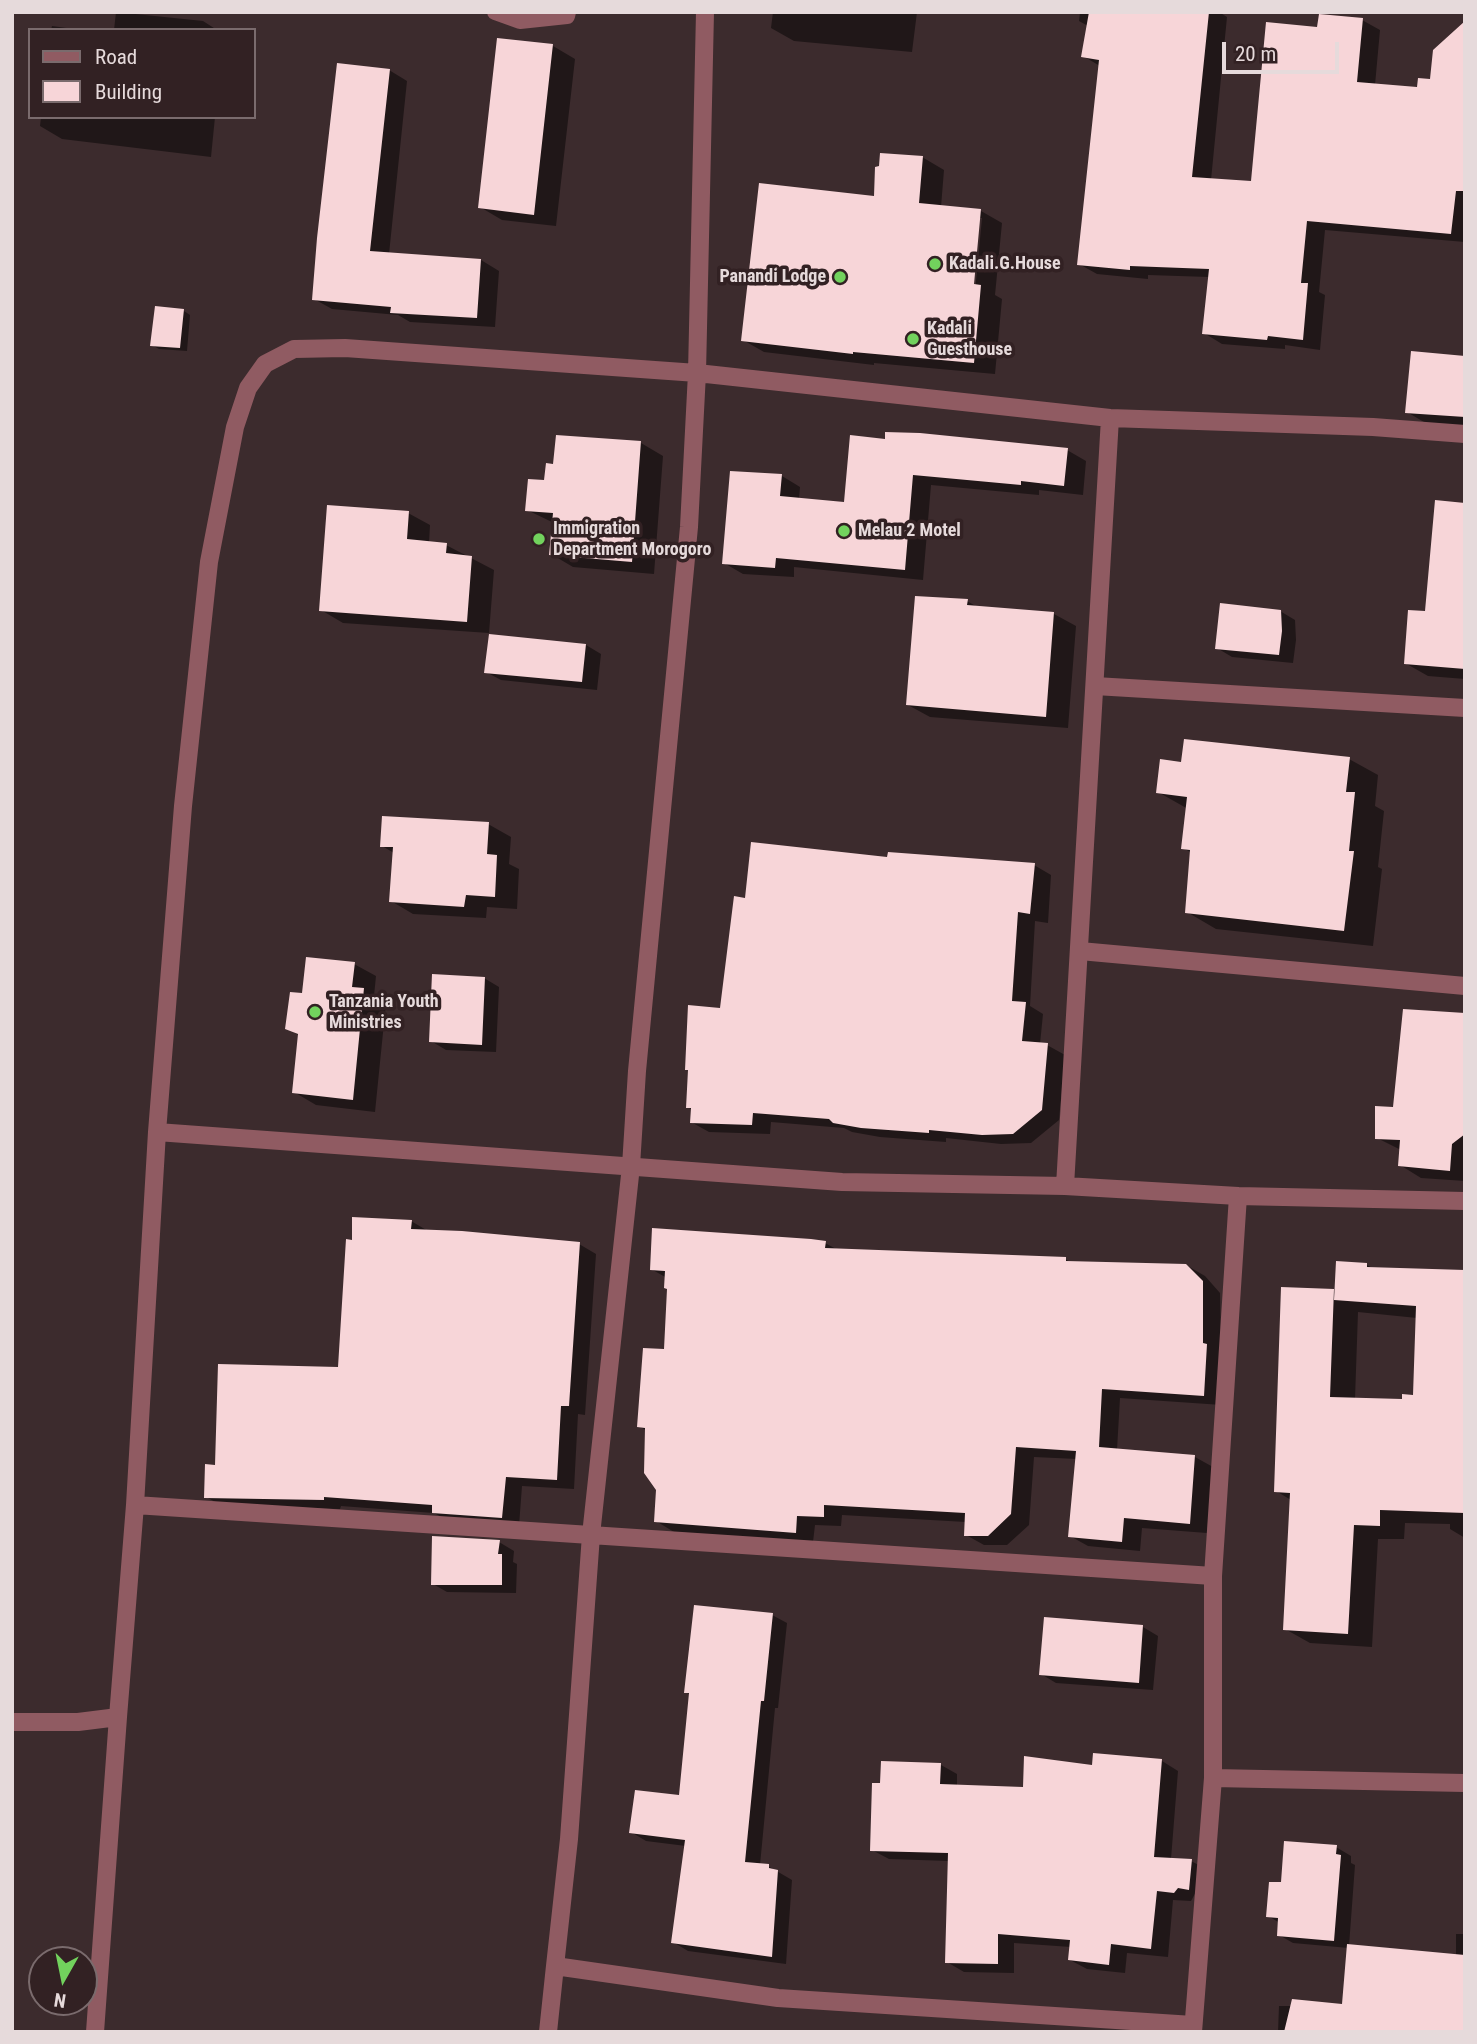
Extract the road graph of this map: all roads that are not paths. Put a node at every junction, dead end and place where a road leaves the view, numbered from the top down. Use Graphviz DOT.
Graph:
graph roads {
  1 [pos="495,12"];
  2 [pos="568,12"];
  3 [pos="705,12"];
  4 [pos="697,373"];
  5 [pos="1110,418"];
  6 [pos="1465,434"];
  7 [pos="1095,686"];
  8 [pos="1465,708"];
  9 [pos="1080,951"];
  10 [pos="1465,986"];
  11 [pos="157,1132"];
  12 [pos="631,1166"];
  13 [pos="1065,1186"];
  14 [pos="1238,1196"];
  15 [pos="1465,1201"];
  16 [pos="135,1505"];
  17 [pos="591,1535"];
  18 [pos="1213,1576"];
  19 [pos="118,1717"];
  20 [pos="12,1722"];
  21 [pos="1213,1778"];
  22 [pos="1465,1783"];
  23 [pos="555,1966"];
  24 [pos="1193,2029"];
  25 [pos="95,2032"];
  26 [pos="548,2032"];
  1 -- 2 [label="lane"];
  3 -- 4 [label="street"];
  4 -- 5 [label="street"];
  4 -- 11 [label="street"];
  4 -- 12 [label="street"];
  5 -- 6 [label="street"];
  5 -- 7 [label="street"];
  7 -- 8 [label="street"];
  7 -- 9 [label="street"];
  9 -- 10 [label="street"];
  9 -- 13 [label="street"];
  11 -- 12 [label="street"];
  11 -- 16 [label="street"];
  12 -- 13 [label="street"];
  12 -- 17 [label="street"];
  13 -- 14 [label="street"];
  14 -- 15 [label="street"];
  14 -- 18 [label="street"];
  16 -- 17 [label="street"];
  16 -- 19 [label="street"];
  17 -- 18 [label="street"];
  17 -- 23 [label="street"];
  18 -- 21 [label="street"];
  19 -- 20 [label="street"];
  19 -- 25 [label="street"];
  21 -- 22 [label="street"];
  21 -- 24 [label="street"];
  23 -- 24 [label="street"];
  23 -- 26 [label="street"];
}
